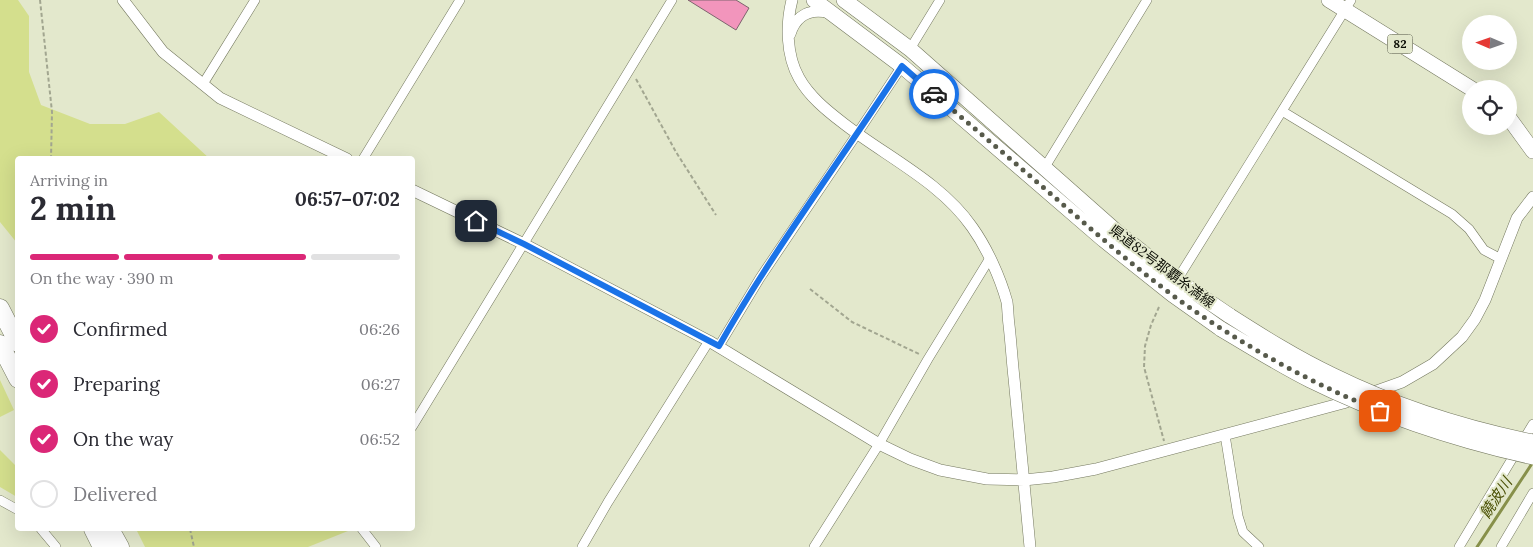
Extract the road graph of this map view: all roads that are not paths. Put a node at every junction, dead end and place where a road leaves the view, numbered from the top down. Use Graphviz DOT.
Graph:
graph roads {
  1 [pos="122,0"];
  2 [pos="255,0"];
  3 [pos="460,0"];
  4 [pos="672,0"];
  5 [pos="792,0"];
  6 [pos="814,0"];
  7 [pos="844,0"];
  8 [pos="940,0"];
  9 [pos="1147,0"];
  10 [pos="1328,0"];
  11 [pos="1348,5"];
  12 [pos="832,13"];
  13 [pos="789,40"];
  14 [pos="910,49"];
  15 [pos="902,66"];
  16 [pos="1462,82"];
  17 [pos="203,84"];
  18 [pos="1282,111"];
  19 [pos="1517,129"];
  20 [pos="857,134"];
  21 [pos="1533,151"];
  22 [pos="341,156"];
  23 [pos="365,156"];
  24 [pos="1044,167"];
  25 [pos="415,191"];
  26 [pos="1533,197"];
  27 [pos="524,244"];
  28 [pos="990,258"];
  29 [pos="1501,260"];
  30 [pos="1177,280"];
  31 [pos="0,308"];
  32 [pos="1225,323"];
  33 [pos="15,337"];
  34 [pos="0,344"];
  35 [pos="714,344"];
  36 [pos="15,373"];
  37 [pos="415,422"];
  38 [pos="1533,424"];
  39 [pos="1225,435"];
  40 [pos="1533,442"];
  41 [pos="879,444"];
  42 [pos="1533,457"];
  43 [pos="1024,480"];
  44 [pos="1533,492"];
  45 [pos="0,500"];
  46 [pos="15,508"];
  47 [pos="43,531"];
  48 [pos="94,531"];
  49 [pos="111,531"];
  50 [pos="364,531"];
  51 [pos="56,547"];
  52 [pos="102,547"];
  53 [pos="120,547"];
  54 [pos="376,547"];
  55 [pos="582,547"];
  56 [pos="814,547"];
  57 [pos="1030,547"];
  58 [pos="1259,547"];
  59 [pos="1459,547"];
  60 [pos="1501,547"];
  1 -- 17 [label="street"];
  2 -- 17 [label="street"];
  3 -- 23 [label="street"];
  4 -- 27 [label="street"];
  5 -- 13 [label="street"];
  6 -- 12 [label="main road, 県道82号那覇糸満線"];
  7 -- 14 [label="main road, 県道82号那覇糸満線"];
  8 -- 14 [label="street"];
  9 -- 24 [label="street"];
  10 -- 11 [label="main road, 82"];
  11 -- 16 [label="main road, 82"];
  11 -- 18 [label="street"];
  12 -- 13 [label="street"];
  12 -- 15 [label="main road, 県道82号那覇糸満線"];
  13 -- 20 [label="street"];
  14 -- 24 [label="main road, 県道82号那覇糸満線"];
  15 -- 20 [label="street"];
  15 -- 32 [label="main road, 県道82号那覇糸満線"];
  17 -- 22 [label="street"];
  18 -- 29 [label="street"];
  18 -- 30 [label="street"];
  19 -- 21 [label="main road"];
  20 -- 28 [label="street"];
  20 -- 35 [label="street"];
  24 -- 30 [label="main road, 県道82号那覇糸満線"];
  25 -- 27 [label="street"];
  26 -- 29 [label="street"];
  27 -- 35 [label="street"];
  27 -- 37 [label="street"];
  28 -- 41 [label="street"];
  28 -- 43 [label="street"];
  29 -- 39 [label="street"];
  30 -- 32 [label="main road, 県道82号那覇糸満線"];
  31 -- 33 [label="highway"];
  32 -- 40 [label="main road, 県道82号那覇糸満線, bridge"];
  32 -- 42 [label="main road, 県道82号那覇糸満線, bridge"];
  34 -- 36 [label="highway"];
  35 -- 41 [label="street"];
  35 -- 55 [label="street"];
  38 -- 59 [label="street"];
  39 -- 43 [label="street"];
  39 -- 58 [label="street"];
  41 -- 43 [label="street"];
  41 -- 56 [label="street"];
  43 -- 57 [label="street"];
  44 -- 60 [label="street"];
  45 -- 46 [label="street"];
  47 -- 51 [label="street"];
  48 -- 52 [label="highway"];
  49 -- 53 [label="highway"];
  50 -- 54 [label="street"];
}
